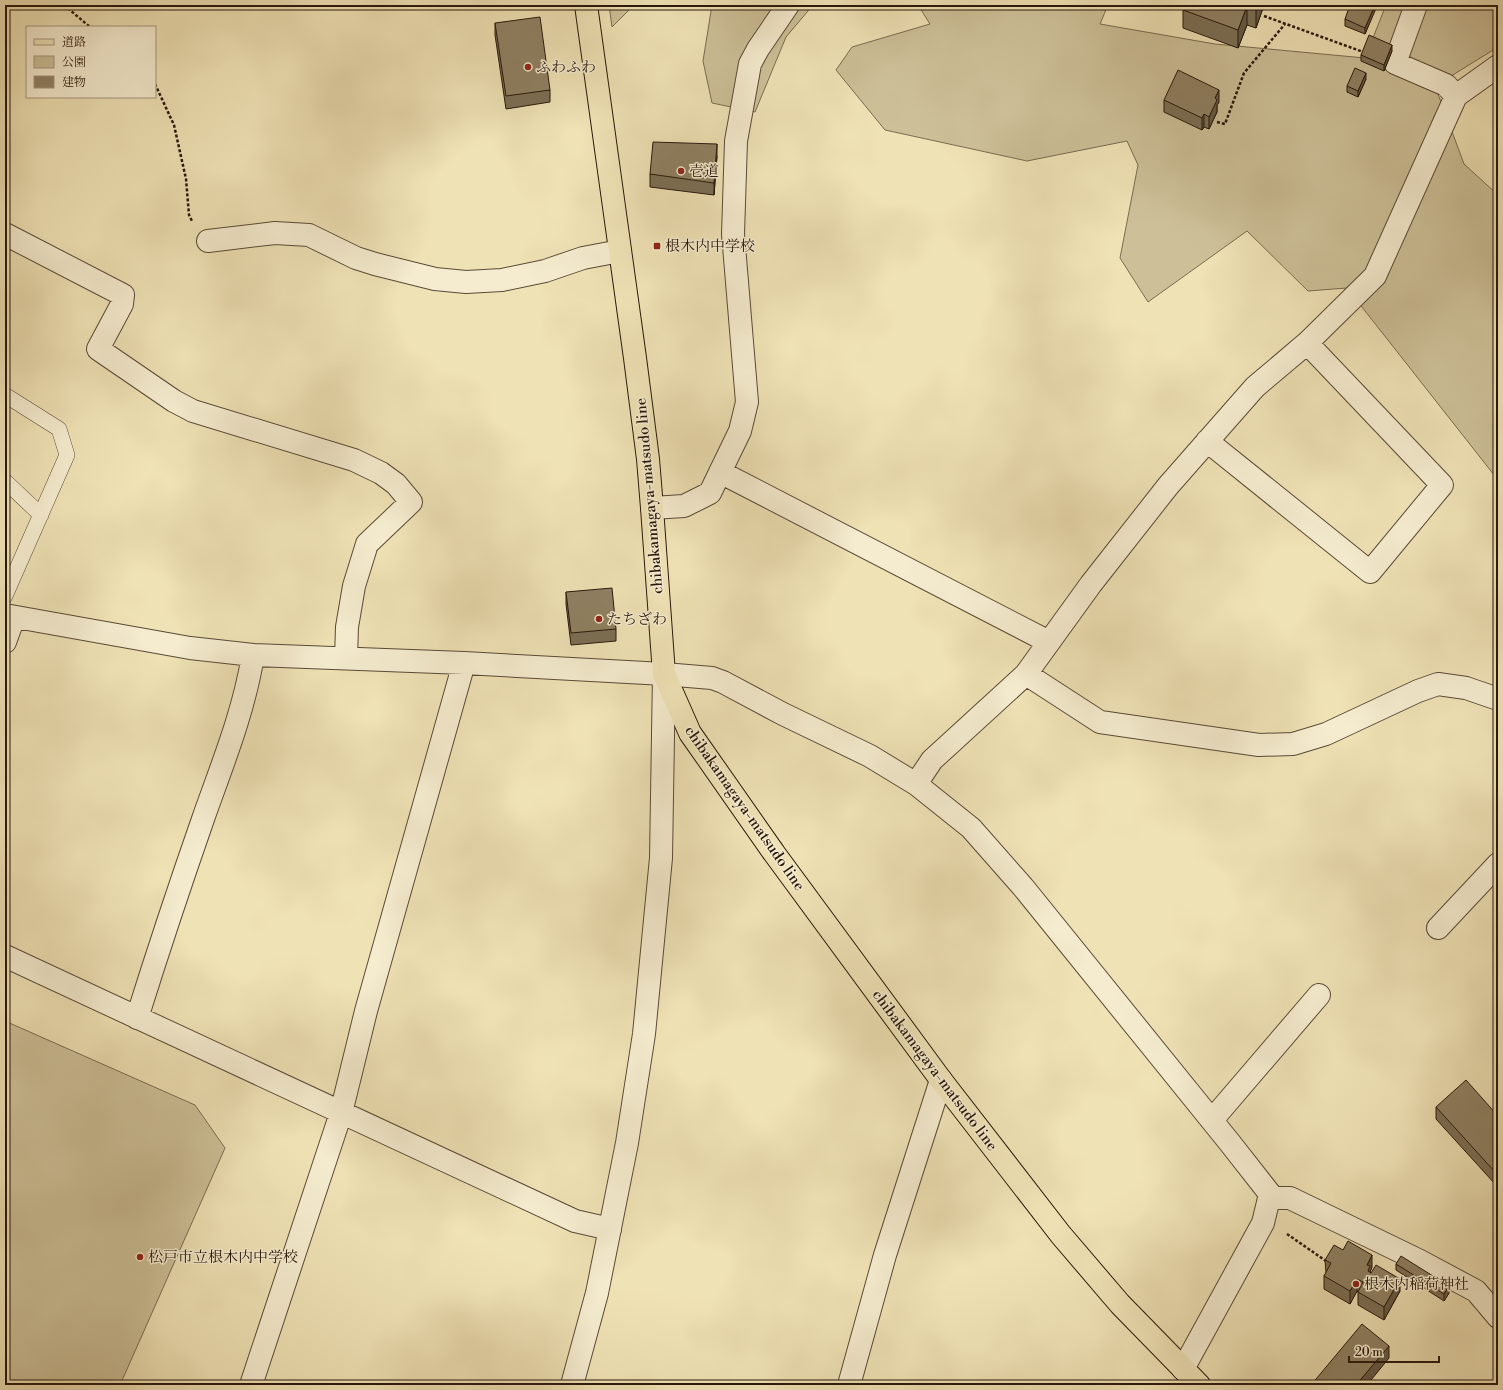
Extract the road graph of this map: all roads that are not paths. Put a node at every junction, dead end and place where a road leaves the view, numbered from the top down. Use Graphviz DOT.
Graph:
graph roads {
  1 [pos="586,5"];
  2 [pos="788,5"];
  3 [pos="1416,5"];
  4 [pos="1498,66"];
  5 [pos="1456,96"];
  6 [pos="5,234"];
  7 [pos="208,241"];
  8 [pos="620,251"];
  9 [pos="1307,343"];
  10 [pos="5,395"];
  11 [pos="1207,441"];
  12 [pos="720,472"];
  13 [pos="5,481"];
  14 [pos="652,508"];
  15 [pos="41,515"];
  16 [pos="5,596"];
  17 [pos="10,616"];
  18 [pos="5,642"];
  19 [pos="1049,642"];
  20 [pos="253,654"];
  21 [pos="346,658"];
  22 [pos="464,663"];
  23 [pos="664,674"];
  24 [pos="1026,674"];
  25 [pos="1498,699"];
  26 [pos="916,784"];
  27 [pos="1498,864"];
  28 [pos="1438,928"];
  29 [pos="5,956"];
  30 [pos="1319,995"];
  31 [pos="137,1018"];
  32 [pos="941,1080"];
  33 [pos="341,1112"];
  34 [pos="1212,1120"];
  35 [pos="1266,1208"];
  36 [pos="610,1229"];
  37 [pos="1498,1317"];
  38 [pos="1183,1369"];
  39 [pos="251,1385"];
  40 [pos="572,1385"];
  41 [pos="849,1385"];
  42 [pos="1199,1385"];
  1 -- 8 [label="main road, chibakamagaya-matsudo line"];
  2 -- 12 [label="street"];
  3 -- 5 [label="street"];
  4 -- 5 [label="street"];
  5 -- 9 [label="street"];
  6 -- 21 [label="street"];
  7 -- 8 [label="street"];
  8 -- 14 [label="main road, chibakamagaya-matsudo line"];
  9 -- 11 [label="street"];
  9 -- 11 [label="street"];
  10 -- 15 [label="lane"];
  11 -- 19 [label="street"];
  12 -- 14 [label="street"];
  12 -- 19 [label="street"];
  13 -- 15 [label="lane"];
  14 -- 23 [label="main road, chibakamagaya-matsudo line"];
  15 -- 16 [label="lane"];
  17 -- 18 [label="street"];
  17 -- 20 [label="street"];
  19 -- 24 [label="street"];
  20 -- 21 [label="street"];
  20 -- 31 [label="street"];
  21 -- 22 [label="street"];
  22 -- 23 [label="street"];
  22 -- 33 [label="street"];
  23 -- 26 [label="street"];
  23 -- 32 [label="main road, chibakamagaya-matsudo line"];
  23 -- 36 [label="street"];
  24 -- 25 [label="street"];
  24 -- 26 [label="street"];
  26 -- 34 [label="street"];
  27 -- 28 [label="street"];
  29 -- 31 [label="street"];
  30 -- 34 [label="street"];
  31 -- 33 [label="street"];
  32 -- 38 [label="main road, chibakamagaya-matsudo line"];
  32 -- 41 [label="street"];
  33 -- 36 [label="street"];
  33 -- 39 [label="street"];
  34 -- 35 [label="street"];
  35 -- 37 [label="street"];
  35 -- 38 [label="street"];
  36 -- 40 [label="street"];
  38 -- 42 [label="main road, chibakamagaya-matsudo line"];
}
